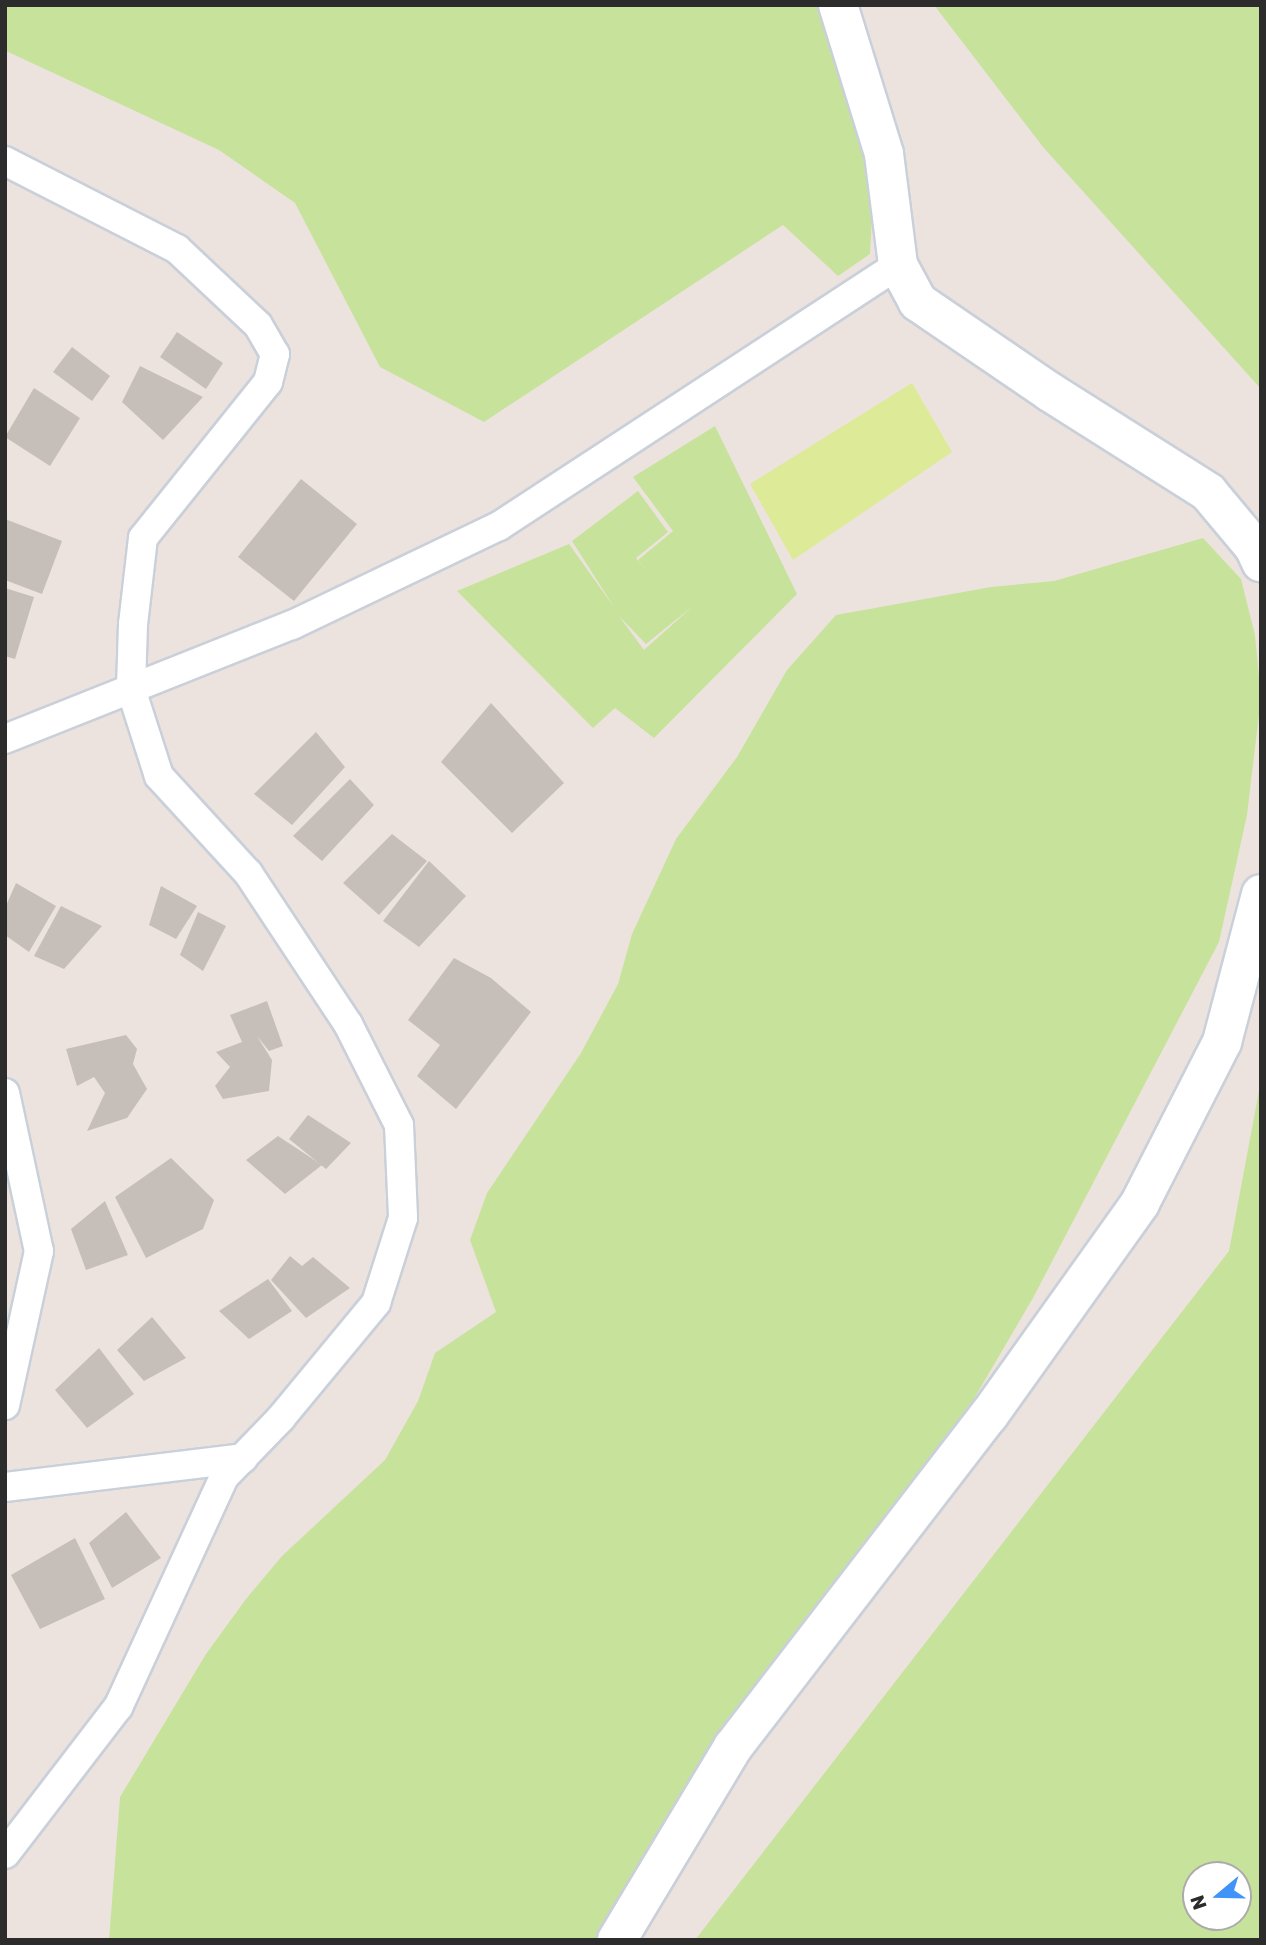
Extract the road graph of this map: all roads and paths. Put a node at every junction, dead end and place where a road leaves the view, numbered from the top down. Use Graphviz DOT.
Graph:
graph roads {
  1 [pos="838,5"];
  2 [pos="5,161"];
  3 [pos="898,265"];
  4 [pos="1261,562"];
  5 [pos="131,689"];
  6 [pos="5,739"];
  7 [pos="1261,894"];
  8 [pos="5,1093"];
  9 [pos="5,1405"];
  10 [pos="243,1458"];
  11 [pos="5,1487"];
  12 [pos="5,1854"];
  13 [pos="617,1940"];
  1 -- 3 [label="street"];
  2 -- 5 [label="street"];
  3 -- 4 [label="street"];
  3 -- 5 [label="street"];
  5 -- 6 [label="street"];
  5 -- 10 [label="street"];
  7 -- 13 [label="street"];
  8 -- 9 [label="street"];
  10 -- 11 [label="street"];
  10 -- 12 [label="street"];
}
